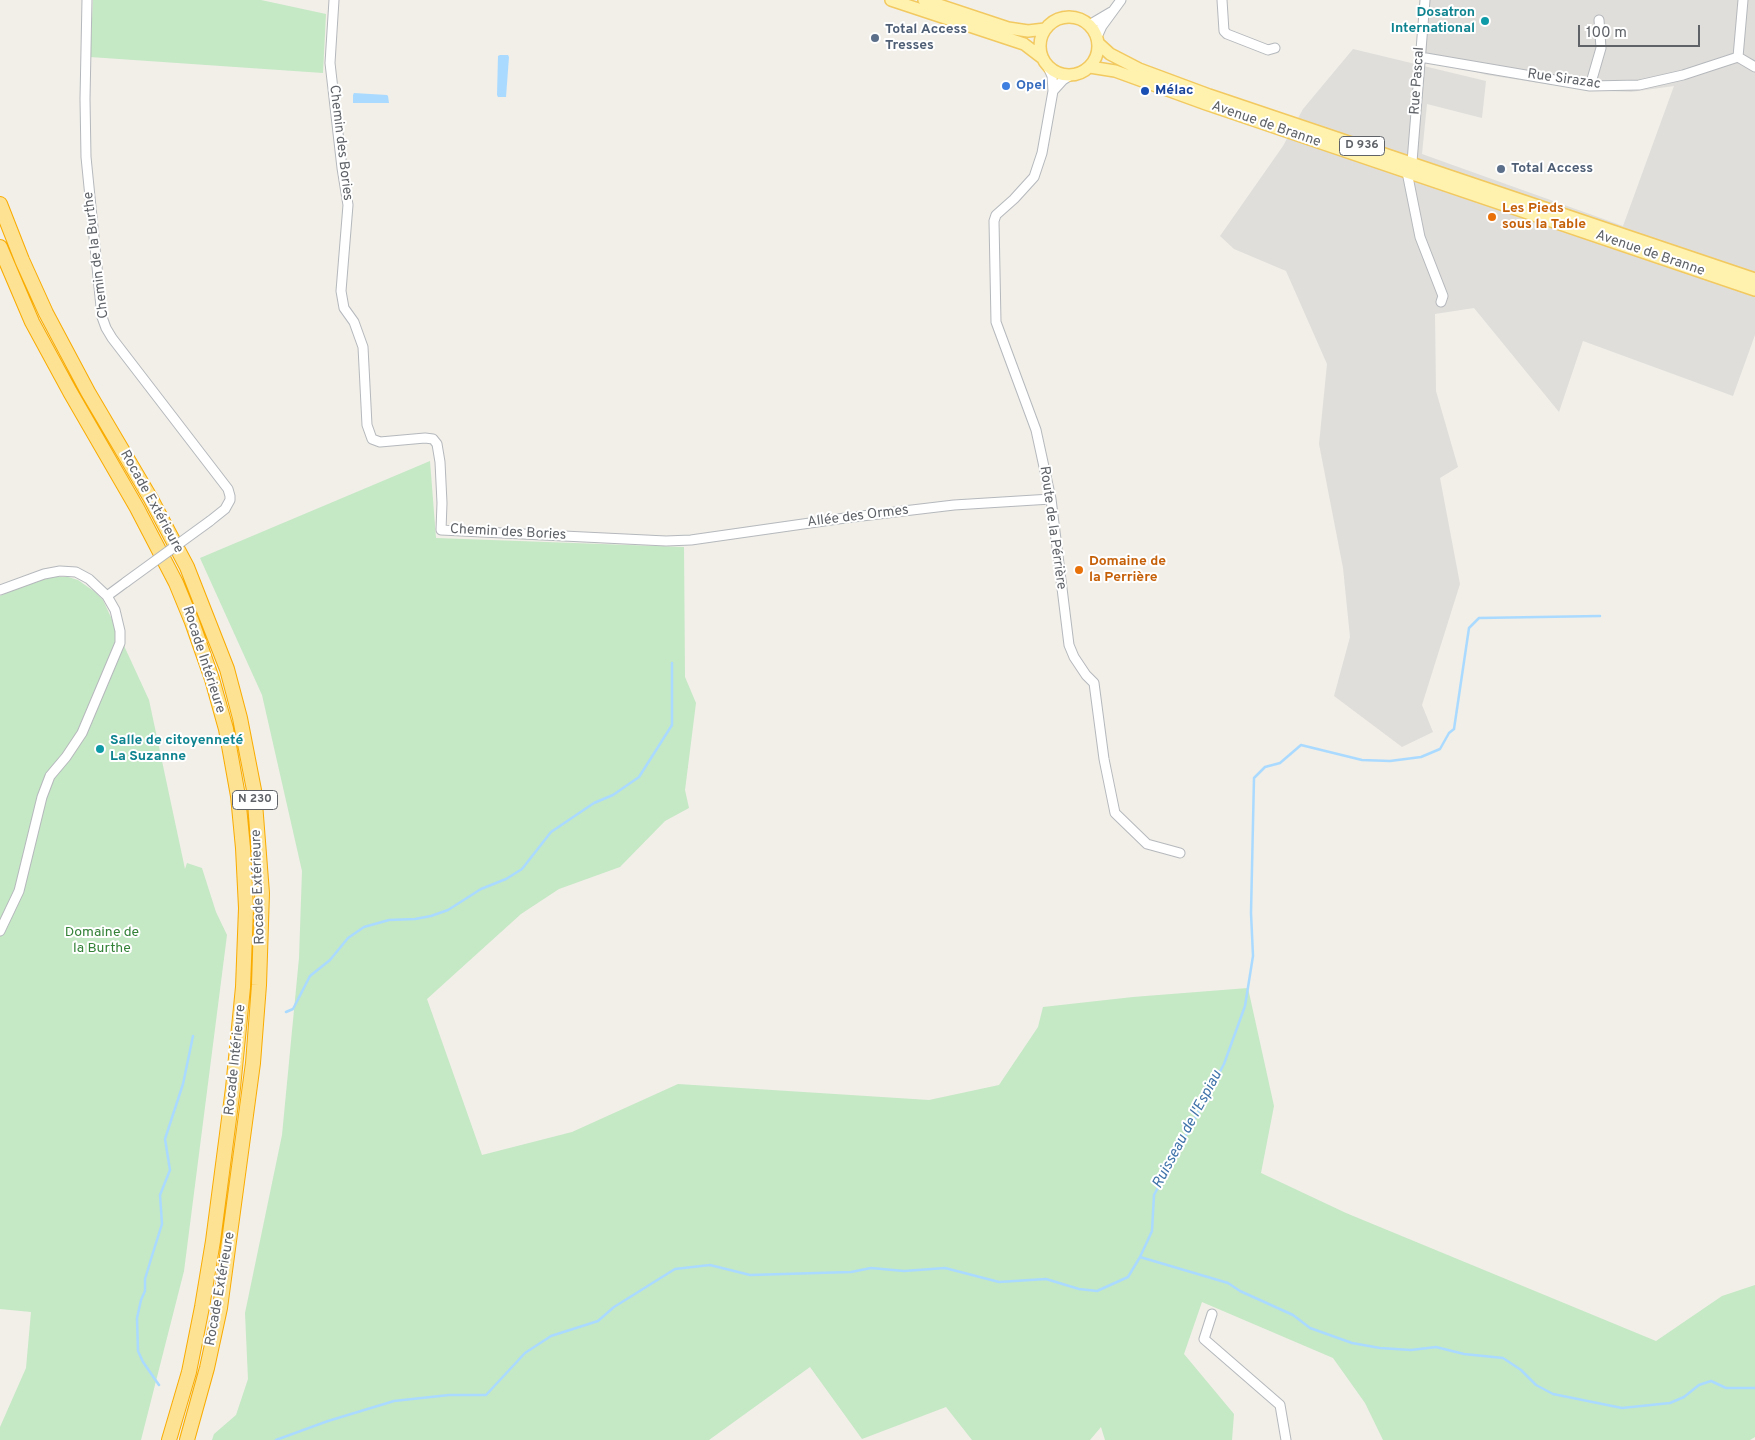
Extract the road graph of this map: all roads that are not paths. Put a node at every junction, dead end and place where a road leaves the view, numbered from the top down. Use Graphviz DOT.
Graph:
graph roads {
  1 [pos="87,0"];
  2 [pos="334,0"];
  3 [pos="891,0"];
  4 [pos="924,0"];
  5 [pos="1121,0"];
  6 [pos="1222,0"];
  7 [pos="1425,0"];
  8 [pos="1743,0"];
  9 [pos="1113,10"];
  10 [pos="1599,20"];
  11 [pos="1089,25"];
  12 [pos="1045,29"];
  13 [pos="1097,40"];
  14 [pos="1275,48"];
  15 [pos="1420,56"];
  16 [pos="1738,57"];
  17 [pos="1044,61"];
  18 [pos="1090,66"];
  19 [pos="1755,67"];
  20 [pos="1072,75"];
  21 [pos="1590,86"];
  22 [pos="1053,90"];
  23 [pos="1410,167"];
  24 [pos="1,205"];
  25 [pos="0,247"];
  26 [pos="1755,279"];
  27 [pos="1755,290"];
  28 [pos="1440,302"];
  29 [pos="1051,499"];
  30 [pos="666,541"];
  31 [pos="0,590"];
  32 [pos="107,596"];
  33 [pos="1180,853"];
  34 [pos="0,931"];
  35 [pos="1212,1314"];
  36 [pos="169,1440"];
  37 [pos="186,1440"];
  38 [pos="1286,1440"];
  1 -- 32 [label="street, Chemin de la Burthe, bridge"];
  2 -- 30 [label="street, Chemin des Bories"];
  3 -- 17 [label="main road"];
  4 -- 12 [label="main road"];
  5 -- 9 [label="street"];
  6 -- 14 [label="street"];
  7 -- 15 [label="street, Rue Pascal"];
  8 -- 16 [label="street"];
  9 -- 11 [label="street"];
  9 -- 13 [label="street"];
  10 -- 21 [label="street"];
  11 -- 12 [label="main road"];
  11 -- 13 [label="main road"];
  12 -- 17 [label="main road"];
  13 -- 18 [label="main road"];
  13 -- 23 [label="main road, Avenue de Branne / D 936"];
  15 -- 21 [label="street, Rue Sirazac"];
  15 -- 23 [label="street, Rue Pascal"];
  16 -- 19 [label="street"];
  16 -- 21 [label="street, Rue Sirazac"];
  17 -- 20 [label="main road"];
  17 -- 22 [label="street"];
  18 -- 20 [label="main road"];
  18 -- 23 [label="main road, Avenue de Branne / D 936"];
  20 -- 22 [label="street"];
  22 -- 29 [label="street, Route de la Pérrière"];
  23 -- 26 [label="main road, Avenue de Branne / D 936"];
  23 -- 27 [label="main road, Avenue de Branne / D 936"];
  23 -- 28 [label="street, Rue Pascal"];
  24 -- 37 [label="highway, Rocade Extérieure / N 230"];
  25 -- 36 [label="highway, Rocade Intérieure / N 230"];
  29 -- 30 [label="street, Allée des Ormes"];
  29 -- 33 [label="street, Route de la Pérrière"];
  31 -- 32 [label="street"];
  32 -- 34 [label="street"];
  35 -- 38 [label="street"];
}
